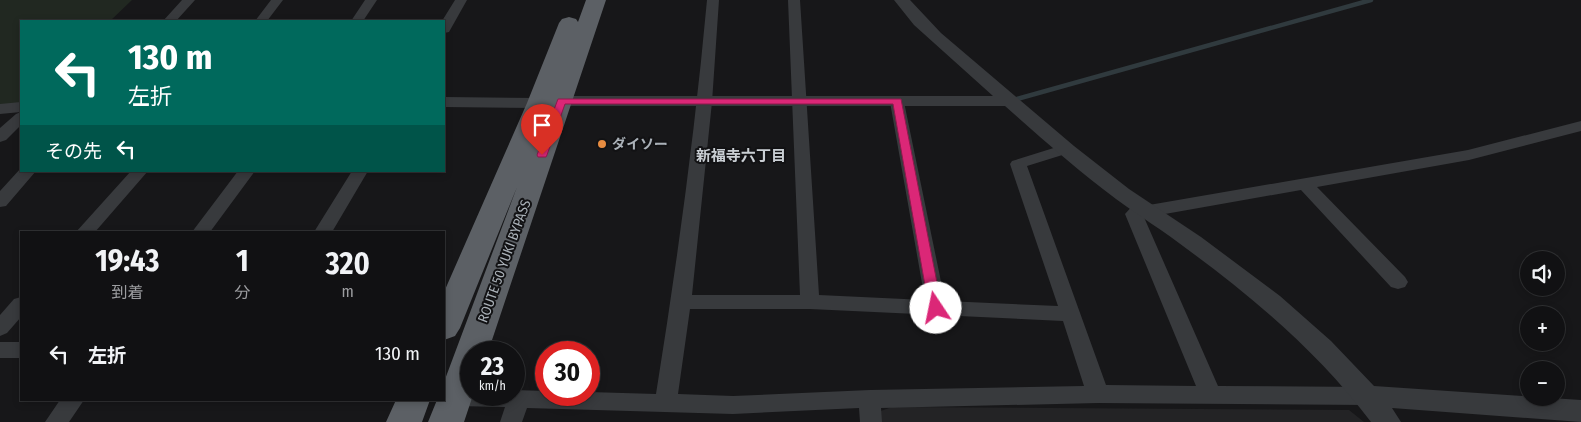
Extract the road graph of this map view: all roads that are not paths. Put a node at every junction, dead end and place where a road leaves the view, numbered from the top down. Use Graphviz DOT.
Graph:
graph roads {
  1 [pos="188,0"];
  2 [pos="277,0"];
  3 [pos="371,0"];
  4 [pos="461,0"];
  5 [pos="577,0"];
  6 [pos="596,0"];
  7 [pos="713,0"];
  8 [pos="794,0"];
  9 [pos="902,0"];
  10 [pos="170,20"];
  11 [pos="262,20"];
  12 [pos="359,20"];
  13 [pos="445,27"];
  14 [pos="1011,101"];
  15 [pos="445,102"];
  16 [pos="550,102"];
  17 [pos="705,102"];
  18 [pos="800,102"];
  19 [pos="897,102"];
  20 [pos="20,108"];
  21 [pos="0,109"];
  22 [pos="20,118"];
  23 [pos="1581,126"];
  24 [pos="0,137"];
  25 [pos="1066,149"];
  26 [pos="27,172"];
  27 [pos="139,172"];
  28 [pos="246,172"];
  29 [pos="359,172"];
  30 [pos="1305,184"];
  31 [pos="0,202"];
  32 [pos="1144,209"];
  33 [pos="86,231"];
  34 [pos="201,231"];
  35 [pos="324,231"];
  36 [pos="1398,282"];
  37 [pos="681,302"];
  38 [pos="810,302"];
  39 [pos="20,305"];
  40 [pos="936,308"];
  41 [pos="1070,314"];
  42 [pos="445,326"];
  43 [pos="0,328"];
  44 [pos="476,341"];
  45 [pos="0,350"];
  46 [pos="20,350"];
  47 [pos="460,386"];
  48 [pos="1098,394"];
  49 [pos="1211,395"];
  50 [pos="1368,396"];
  51 [pos="870,399"];
  52 [pos="525,400"];
  53 [pos="72,401"];
  54 [pos="413,401"];
  55 [pos="666,402"];
  56 [pos="478,406"];
  57 [pos="516,406"];
  58 [pos="451,410"];
  59 [pos="1581,411"];
  60 [pos="56,422"];
  61 [pos="404,422"];
  62 [pos="511,422"];
  63 [pos="871,422"];
  64 [pos="1387,422"];
  1 -- 10 [label="street"];
  2 -- 11 [label="street"];
  3 -- 12 [label="street"];
  4 -- 13 [label="street"];
  5 -- 16 [label="highway, ROUTE 50 YUKI BYPASS"];
  6 -- 16 [label="highway, ROUTE 50 YUKI BYPASS"];
  7 -- 17 [label="street"];
  8 -- 18 [label="street"];
  9 -- 14 [label="street"];
  14 -- 19 [label="street"];
  14 -- 25 [label="street"];
  15 -- 16 [label="street"];
  16 -- 17 [label="street"];
  16 -- 42 [label="highway, ROUTE 50 YUKI BYPASS"];
  16 -- 44 [label="highway, ROUTE 50 YUKI BYPASS"];
  17 -- 18 [label="street"];
  17 -- 37 [label="street"];
  18 -- 19 [label="street"];
  18 -- 38 [label="street"];
  19 -- 40 [label="street"];
  20 -- 21 [label="street"];
  22 -- 24 [label="street"];
  23 -- 30 [label="street"];
  25 -- 32 [label="street"];
  25 -- 41 [label="street"];
  26 -- 31 [label="street"];
  27 -- 33 [label="street"];
  28 -- 34 [label="street"];
  29 -- 35 [label="street"];
  30 -- 32 [label="street"];
  30 -- 36 [label="street"];
  32 -- 49 [label="street"];
  32 -- 50 [label="street"];
  37 -- 38 [label="street"];
  37 -- 55 [label="street"];
  38 -- 40 [label="street"];
  39 -- 43 [label="street"];
  40 -- 41 [label="street"];
  41 -- 48 [label="street"];
  45 -- 46 [label="street"];
  47 -- 58 [label="highway, ROUTE 50 YUKI BYPASS"];
  48 -- 49 [label="street"];
  48 -- 51 [label="street"];
  49 -- 50 [label="street"];
  50 -- 59 [label="street"];
  50 -- 64 [label="street"];
  51 -- 55 [label="street"];
  51 -- 63 [label="street"];
  52 -- 55 [label="street"];
  53 -- 60 [label="street"];
  54 -- 61 [label="highway"];
  56 -- 58 [label="street"];
  57 -- 62 [label="street"];
}
